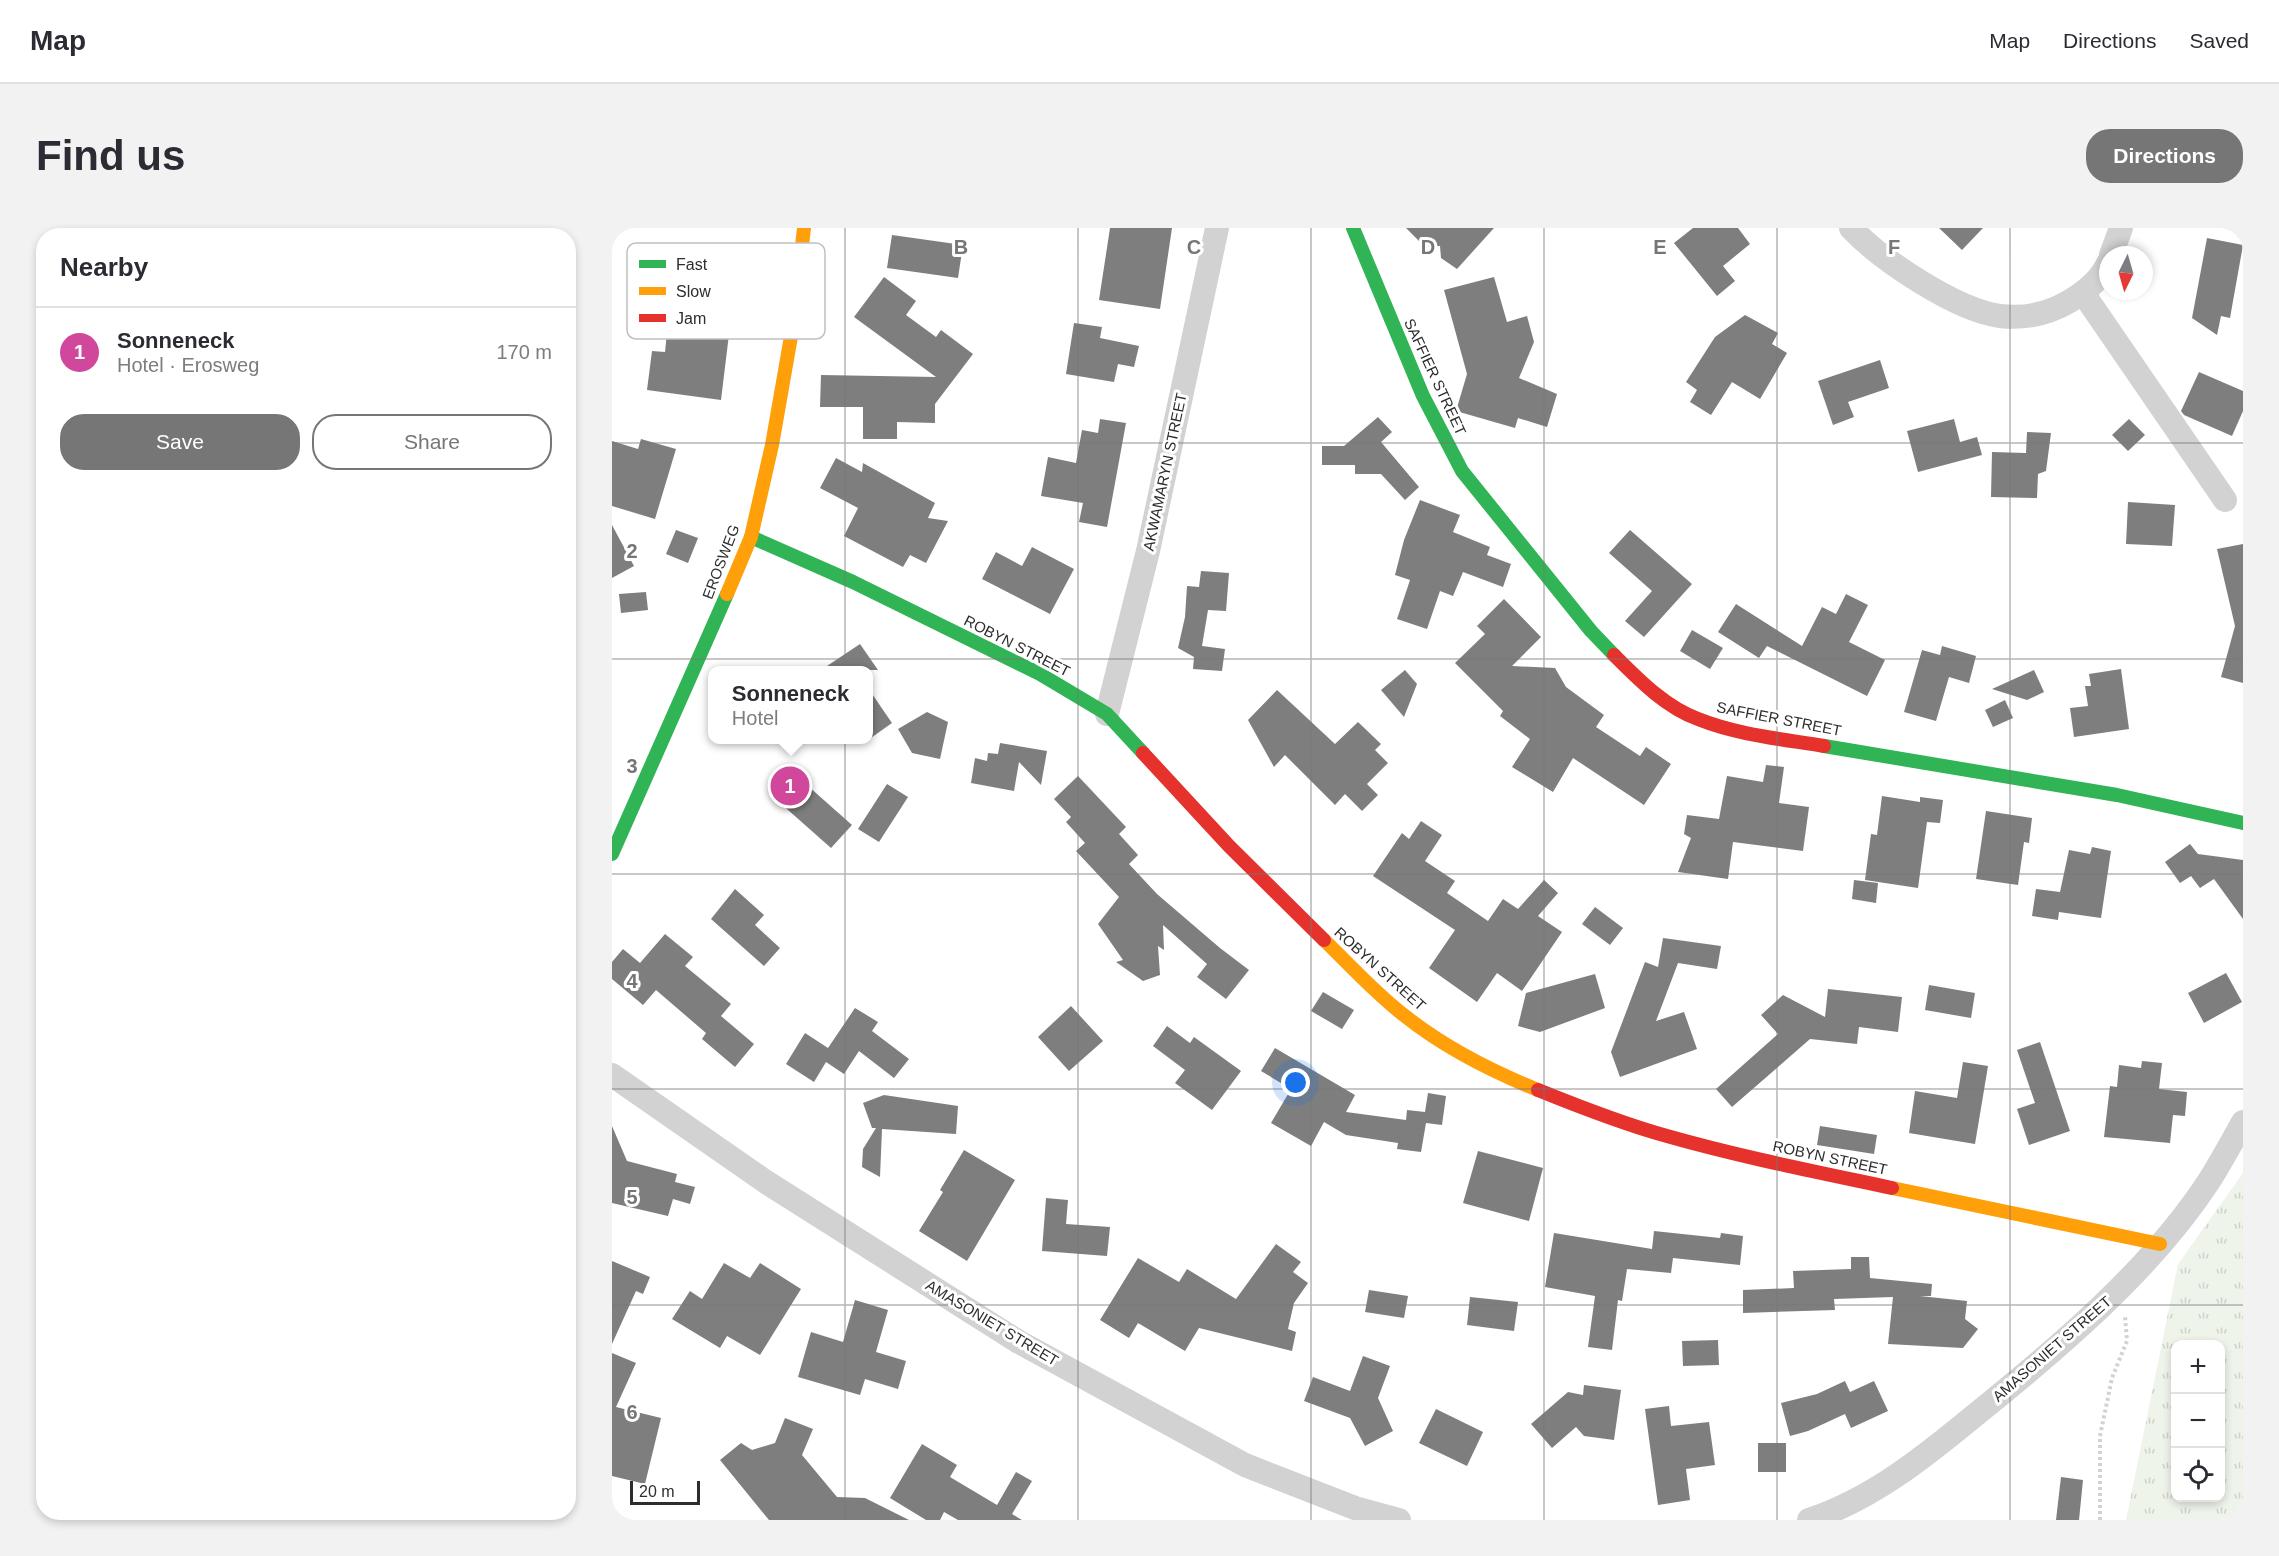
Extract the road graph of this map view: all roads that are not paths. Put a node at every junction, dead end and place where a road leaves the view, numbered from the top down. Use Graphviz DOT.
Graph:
graph roads {
  1 [pos="804,228"];
  2 [pos="1217,228"];
  3 [pos="1353,228"];
  4 [pos="1851,228"];
  5 [pos="2121,228"];
  6 [pos="803,243"];
  7 [pos="2114,246"];
  8 [pos="2099,276"];
  9 [pos="2083,293"];
  10 [pos="791,339"];
  11 [pos="2225,500"];
  12 [pos="751,537"];
  13 [pos="1107,714"];
  14 [pos="2243,823"];
  15 [pos="612,854"];
  16 [pos="612,1075"];
  17 [pos="2243,1122"];
  18 [pos="2160,1244"];
  19 [pos="1399,1520"];
  20 [pos="1809,1520"];
  1 -- 6 [label="street, EROSWEG"];
  2 -- 13 [label="street, AKWAMARYN STREET"];
  3 -- 14 [label="street, SAFFIER STREET"];
  4 -- 9 [label="street"];
  5 -- 7 [label="street"];
  8 -- 9 [label="street"];
  9 -- 11 [label="street"];
  10 -- 12 [label="street, EROSWEG"];
  12 -- 13 [label="street, ROBYN STREET"];
  12 -- 15 [label="street, EROSWEG"];
  13 -- 18 [label="street, ROBYN STREET"];
  16 -- 19 [label="street, AMASONIET STREET"];
  17 -- 18 [label="street, AMASONIET STREET"];
  18 -- 20 [label="street, AMASONIET STREET"];
}
